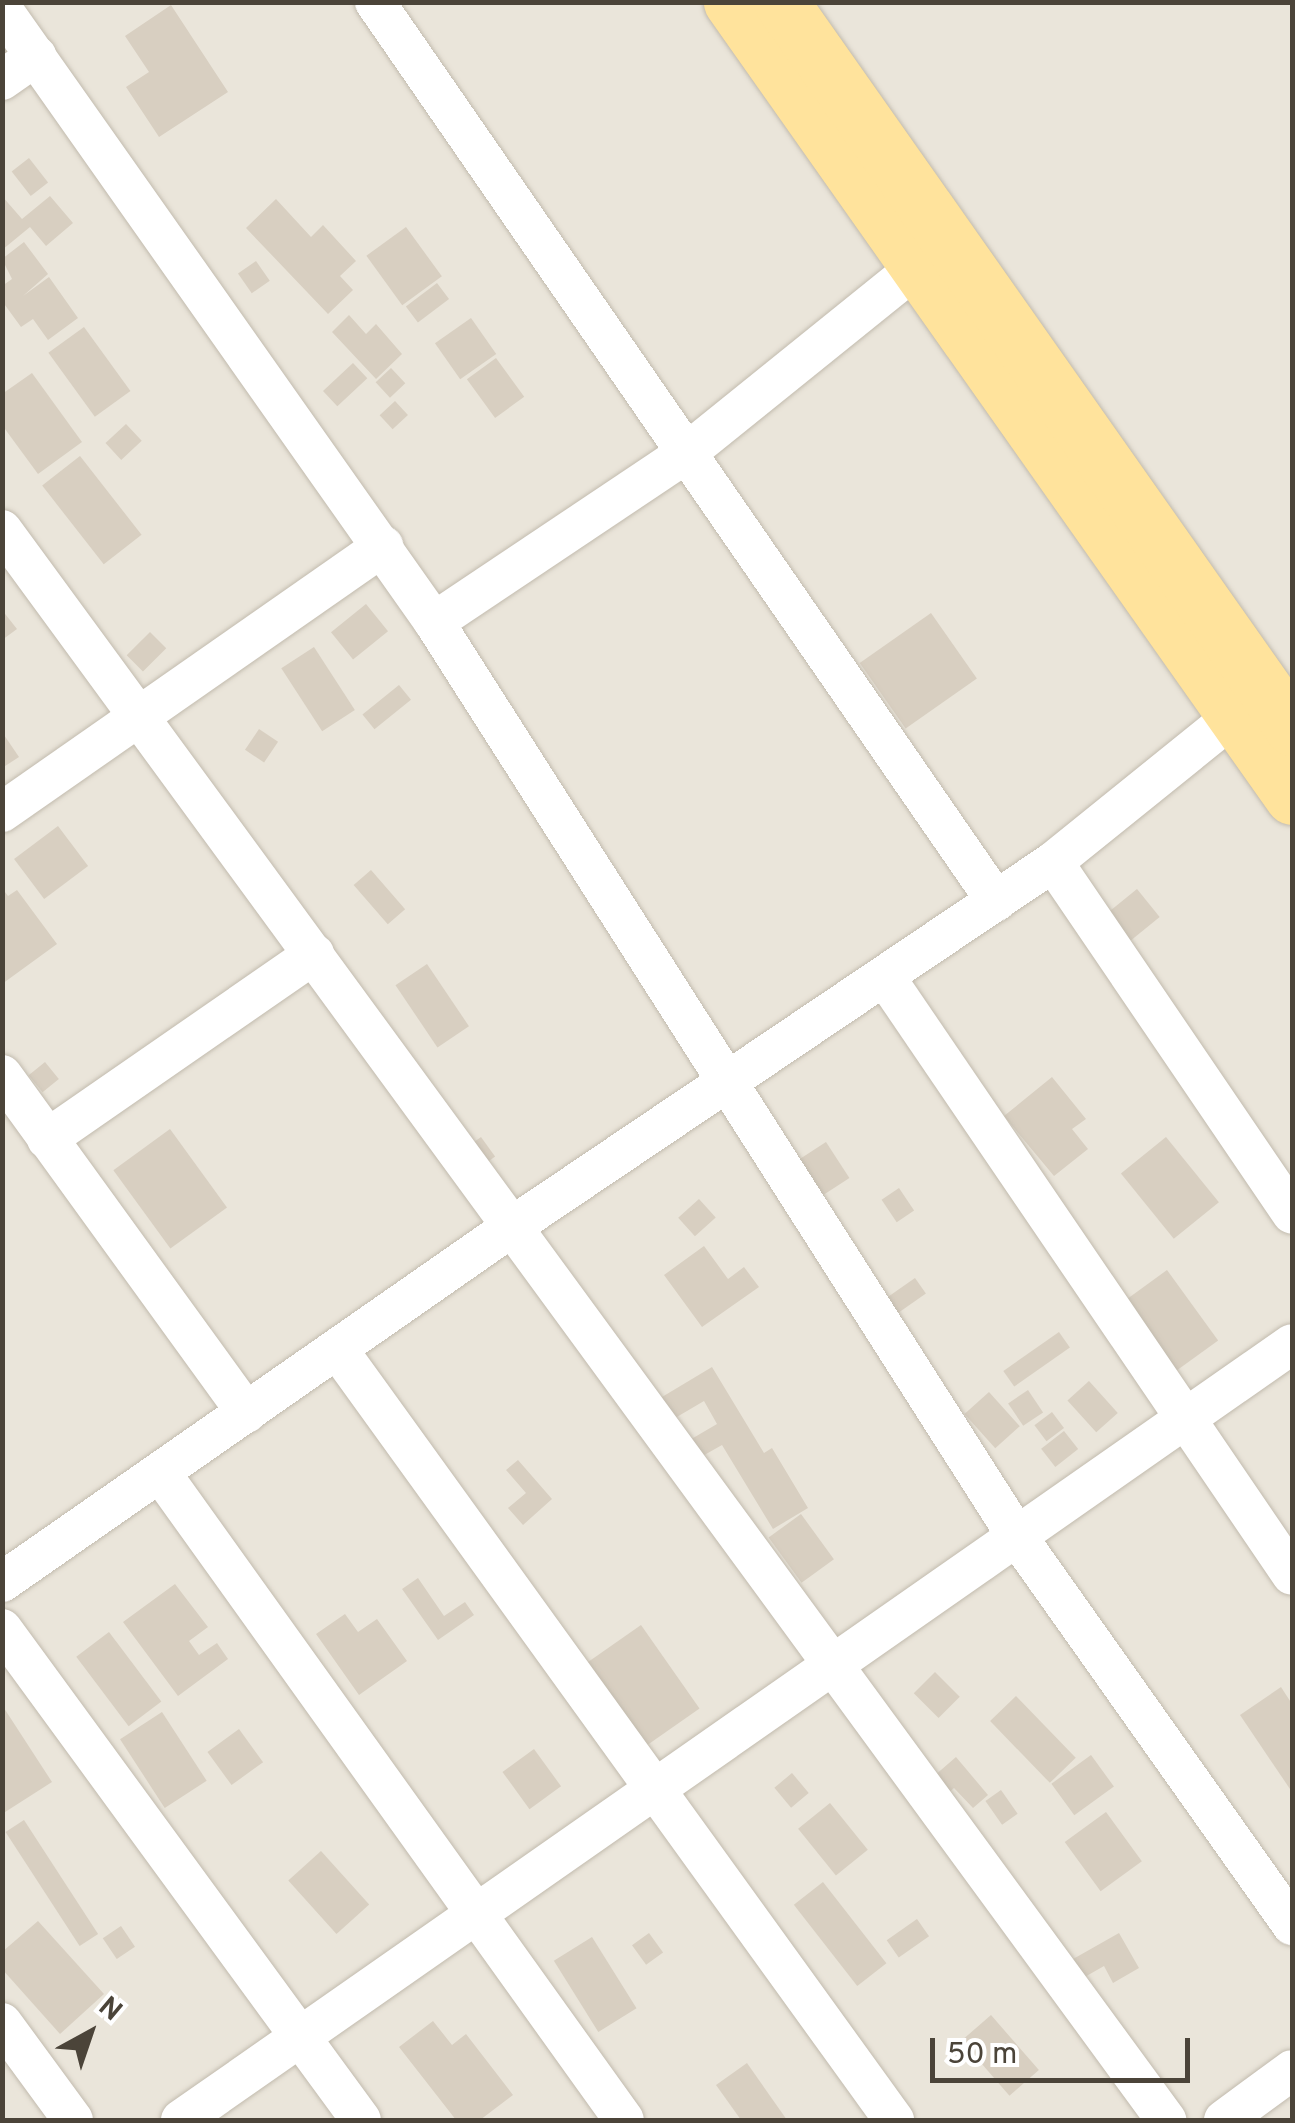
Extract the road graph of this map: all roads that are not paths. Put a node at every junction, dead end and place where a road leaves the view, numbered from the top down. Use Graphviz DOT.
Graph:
graph roads {
  1 [pos="375,2"];
  2 [pos="731,2"];
  3 [pos="781,2"];
  4 [pos="2,9"];
  5 [pos="36,56"];
  6 [pos="2,80"];
  7 [pos="918,266"];
  8 [pos="688,451"];
  9 [pos="2,530"];
  10 [pos="383,546"];
  11 [pos="434,622"];
  12 [pos="1265,711"];
  13 [pos="137,716"];
  14 [pos="1292,797"];
  15 [pos="2,812"];
  16 [pos="1053,862"];
  17 [pos="996,902"];
  18 [pos="314,954"];
  19 [pos="885,977"];
  20 [pos="2,1075"];
  21 [pos="728,1082"];
  22 [pos="46,1139"];
  23 [pos="1292,1214"];
  24 [pos="513,1226"];
  25 [pos="1292,1344"];
  26 [pos="338,1350"];
  27 [pos="247,1413"];
  28 [pos="1184,1421"];
  29 [pos="162,1475"];
  30 [pos="1016,1535"];
  31 [pos="1292,1576"];
  32 [pos="2,1582"];
  33 [pos="2,1629"];
  34 [pos="834,1660"];
  35 [pos="655,1792"];
  36 [pos="475,1914"];
  37 [pos="1292,1925"];
  38 [pos="2,2022"];
  39 [pos="298,2036"];
  40 [pos="1292,2070"];
  41 [pos="73,2120"];
  42 [pos="182,2120"];
  43 [pos="361,2120"];
  44 [pos="624,2120"];
  45 [pos="894,2120"];
  46 [pos="1166,2120"];
  47 [pos="1224,2120"];
  1 -- 8 [label="street"];
  2 -- 7 [label="main road"];
  3 -- 12 [label="main road"];
  4 -- 5 [label="street"];
  5 -- 6 [label="street"];
  5 -- 10 [label="street"];
  7 -- 8 [label="street"];
  7 -- 12 [label="main road"];
  8 -- 11 [label="street"];
  8 -- 17 [label="street"];
  9 -- 13 [label="street"];
  10 -- 11 [label="street"];
  10 -- 13 [label="street"];
  11 -- 21 [label="street"];
  12 -- 14 [label="main road"];
  12 -- 16 [label="street"];
  13 -- 15 [label="street"];
  13 -- 18 [label="street"];
  16 -- 17 [label="street"];
  16 -- 23 [label="street"];
  17 -- 19 [label="street"];
  18 -- 22 [label="street"];
  18 -- 24 [label="street"];
  19 -- 21 [label="street"];
  19 -- 28 [label="street"];
  20 -- 22 [label="street"];
  21 -- 24 [label="street"];
  21 -- 30 [label="street"];
  22 -- 27 [label="street"];
  24 -- 26 [label="street"];
  24 -- 34 [label="street"];
  25 -- 28 [label="street"];
  26 -- 27 [label="street"];
  26 -- 35 [label="street"];
  27 -- 29 [label="street"];
  28 -- 30 [label="street"];
  28 -- 31 [label="street"];
  29 -- 32 [label="street"];
  29 -- 36 [label="street"];
  30 -- 34 [label="street"];
  30 -- 37 [label="street"];
  33 -- 39 [label="street"];
  34 -- 35 [label="street"];
  34 -- 46 [label="street"];
  35 -- 36 [label="street"];
  35 -- 45 [label="street"];
  36 -- 39 [label="street"];
  36 -- 44 [label="street"];
  38 -- 41 [label="street"];
  39 -- 42 [label="street"];
  39 -- 43 [label="street"];
  40 -- 47 [label="street"];
}
